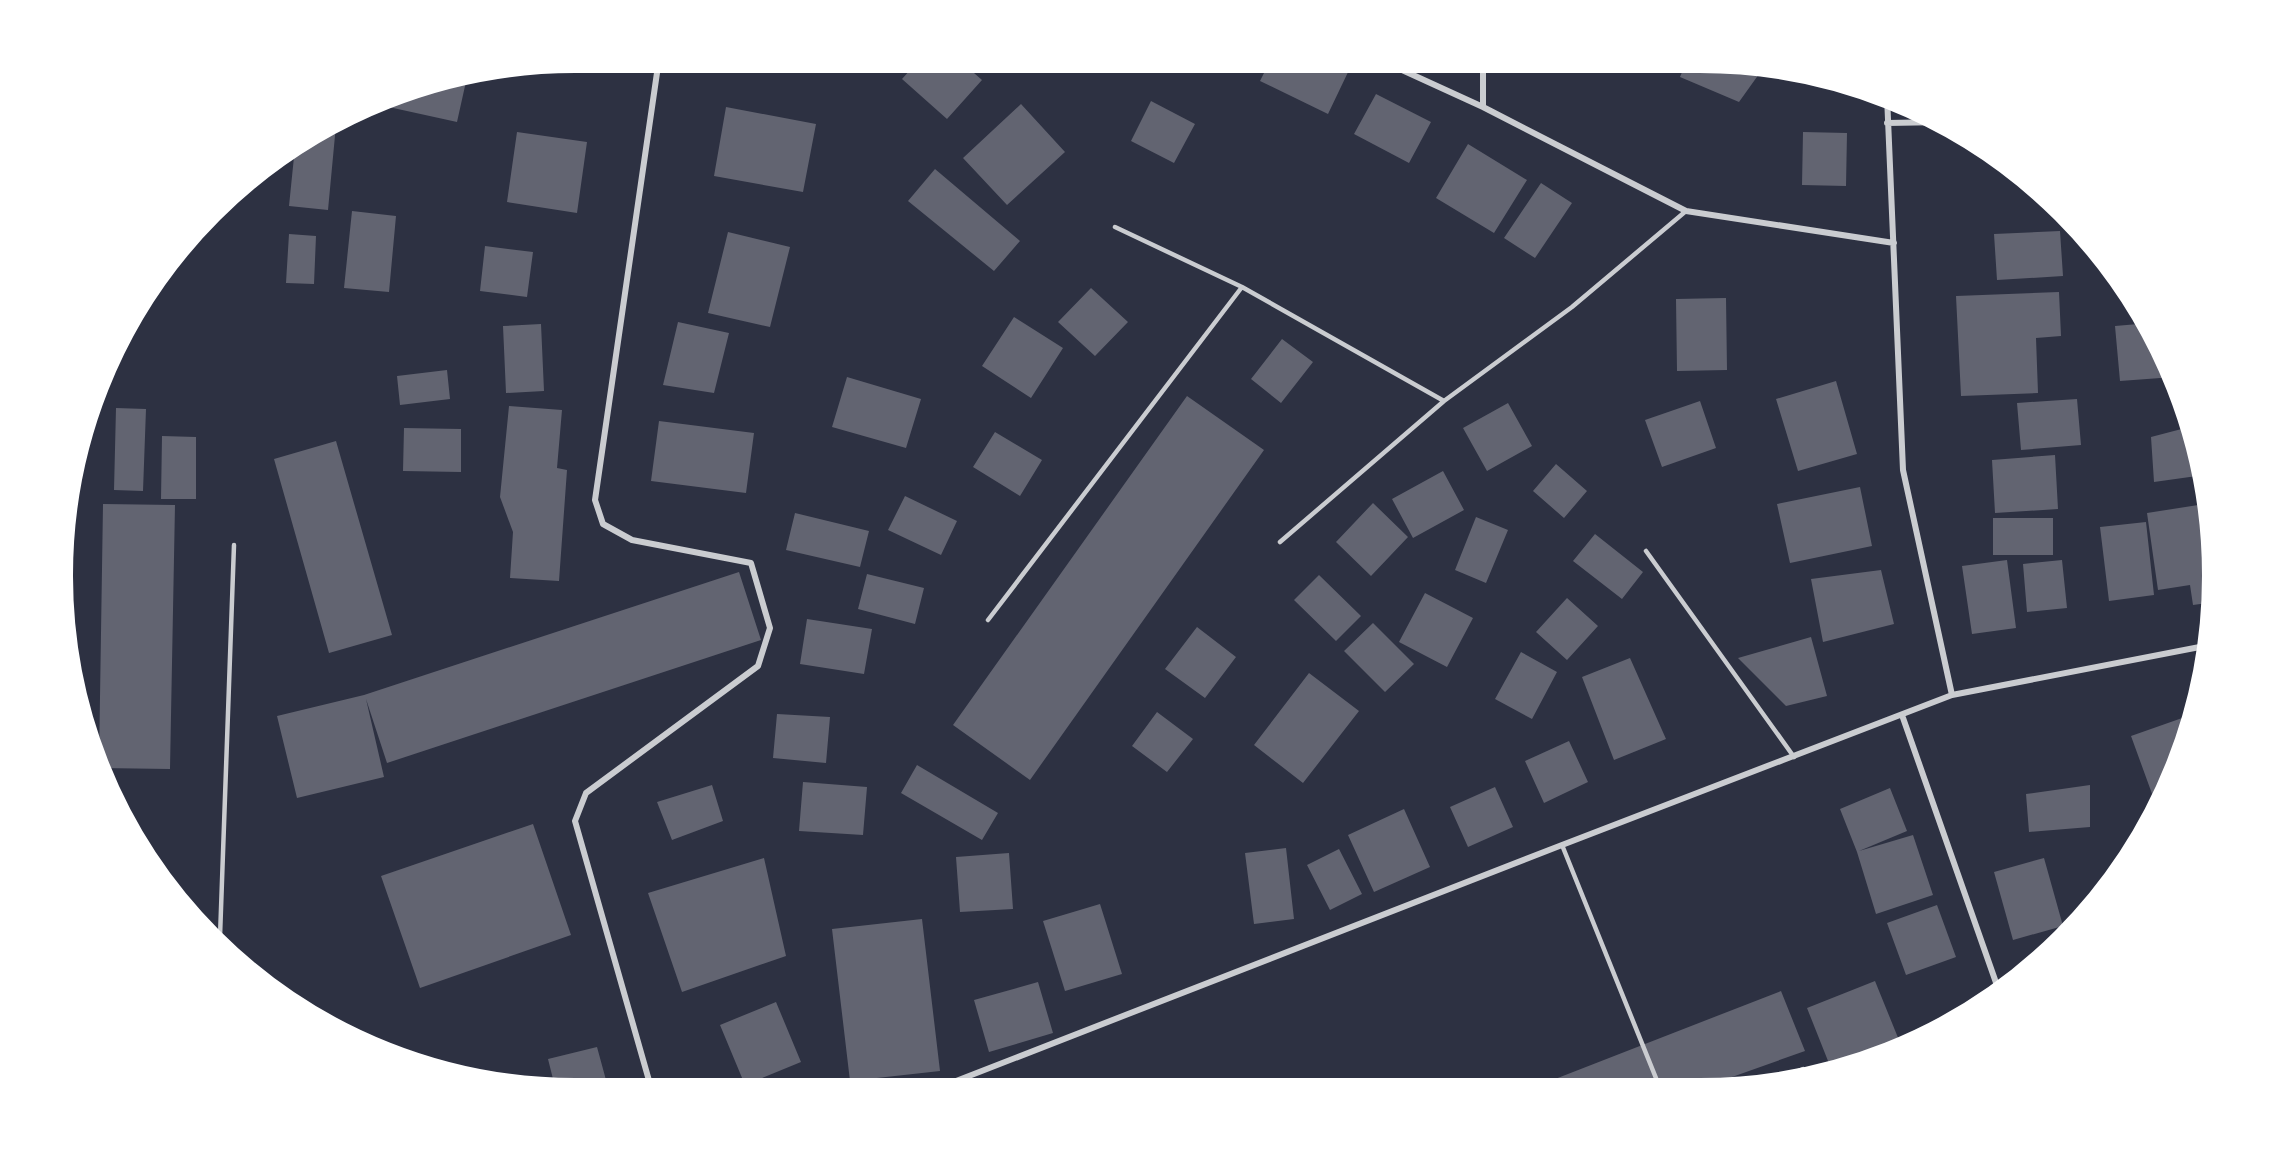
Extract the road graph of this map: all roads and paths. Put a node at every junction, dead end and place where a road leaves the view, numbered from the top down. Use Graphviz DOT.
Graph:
graph roads {
  1 [pos="658,69"];
  2 [pos="1400,69"];
  3 [pos="1483,69"];
  4 [pos="1887,106"];
  5 [pos="1483,107"];
  6 [pos="1926,122"];
  7 [pos="1887,123"];
  8 [pos="1686,211"];
  9 [pos="1115,227"];
  10 [pos="1894,243"];
  11 [pos="1242,287"];
  12 [pos="1444,401"];
  13 [pos="1280,542"];
  14 [pos="234,545"];
  15 [pos="1646,550"];
  16 [pos="988,620"];
  17 [pos="2201,647"];
  18 [pos="1952,695"];
  19 [pos="1902,715"];
  20 [pos="1794,757"];
  21 [pos="1562,845"];
  22 [pos="220,937"];
  23 [pos="1997,985"];
  24 [pos="962,1080"];
  25 [pos="649,1082"];
  26 [pos="956,1082"];
  27 [pos="1658,1082"];
  1 -- 25 [label="street"];
  2 -- 5 [label="street"];
  3 -- 5 [label="street"];
  4 -- 7 [label="street"];
  5 -- 8 [label="street"];
  6 -- 7 [label="street"];
  7 -- 10 [label="street"];
  8 -- 10 [label="street"];
  8 -- 12 [label="lane"];
  9 -- 11 [label="lane"];
  10 -- 18 [label="street"];
  11 -- 12 [label="lane"];
  11 -- 16 [label="lane"];
  12 -- 13 [label="lane"];
  14 -- 22 [label="lane"];
  15 -- 20 [label="lane"];
  17 -- 18 [label="street"];
  18 -- 19 [label="street"];
  19 -- 20 [label="street"];
  19 -- 23 [label="street"];
  20 -- 21 [label="street"];
  21 -- 24 [label="street"];
  21 -- 27 [label="lane"];
  24 -- 26 [label="street"];
}
